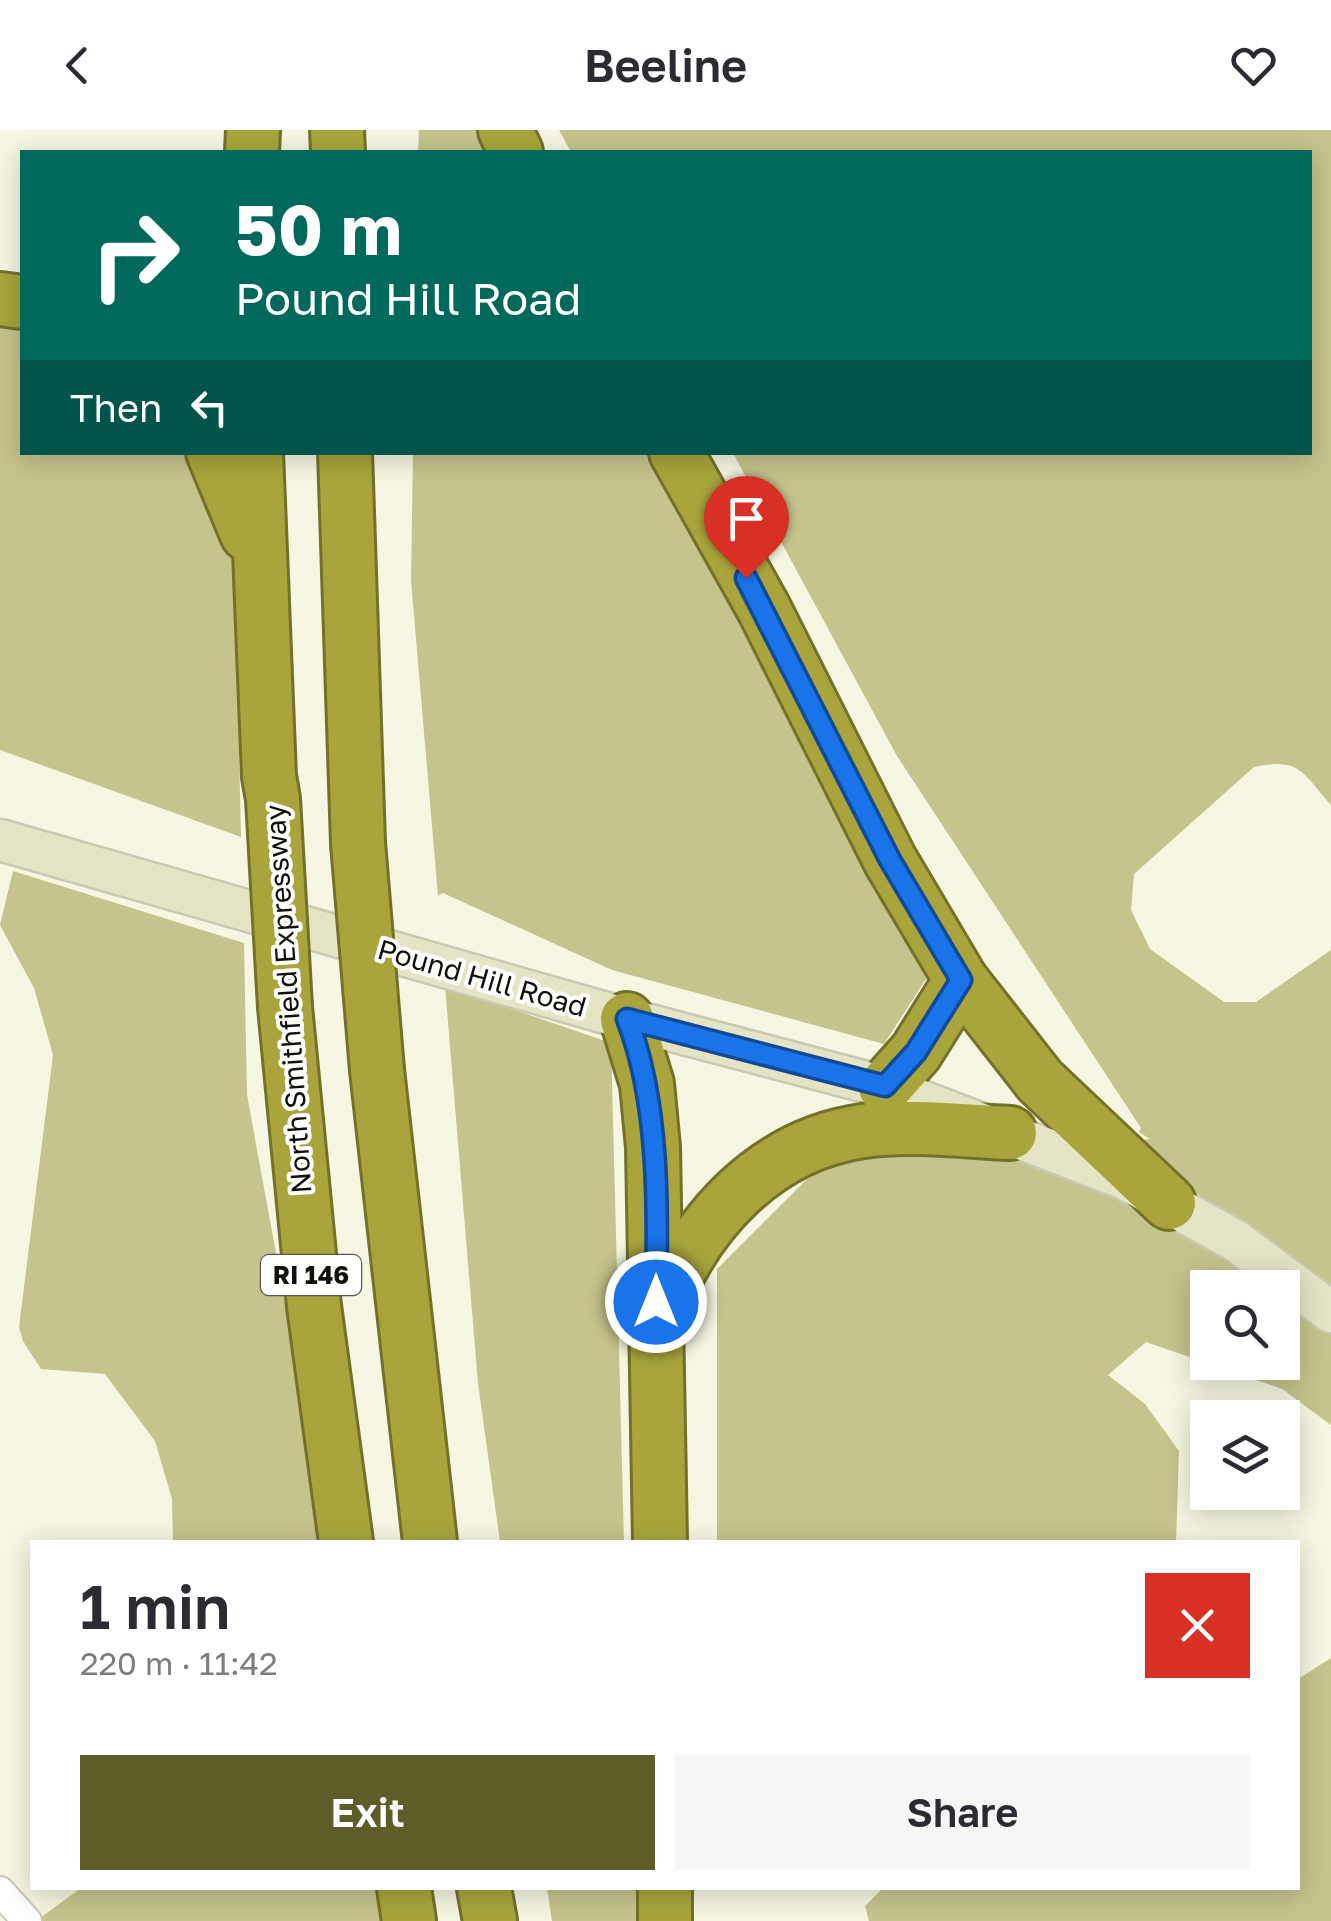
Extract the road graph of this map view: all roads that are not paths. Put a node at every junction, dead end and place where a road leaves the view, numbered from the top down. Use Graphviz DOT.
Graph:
graph roads {
  1 [pos="213,455"];
  2 [pos="256,455"];
  3 [pos="345,455"];
  4 [pos="678,455"];
  5 [pos="259,566"];
  6 [pos="0,840"];
  7 [pos="961,980"];
  8 [pos="627,1019"];
  9 [pos="885,1086"];
  10 [pos="1010,1133"];
  11 [pos="1169,1203"];
  12 [pos="1331,1312"];
  13 [pos="655,1327"];
  14 [pos="346,1540"];
  15 [pos="430,1540"];
  16 [pos="660,1540"];
  17 [pos="404,1890"];
  18 [pos="484,1890"];
  19 [pos="665,1890"];
  20 [pos="0,1891"];
  21 [pos="27,1921"];
  22 [pos="409,1921"];
  23 [pos="490,1921"];
  24 [pos="665,1921"];
  1 -- 5 [label="highway"];
  2 -- 5 [label="highway, North Smithfield Expressway / RI 146"];
  3 -- 15 [label="highway, RI 146, bridge"];
  4 -- 7 [label="highway"];
  5 -- 14 [label="highway, North Smithfield Expressway / RI 146, bridge"];
  6 -- 8 [label="street, Pound Hill Road"];
  7 -- 9 [label="highway"];
  7 -- 11 [label="highway"];
  8 -- 9 [label="street, Pound Hill Road"];
  8 -- 13 [label="highway"];
  9 -- 10 [label="street, Pound Hill Road"];
  10 -- 11 [label="street, Pound Hill Road"];
  10 -- 13 [label="highway"];
  11 -- 12 [label="street, Pound Hill Road"];
  13 -- 16 [label="highway"];
  17 -- 22 [label="highway"];
  18 -- 23 [label="highway"];
  19 -- 24 [label="highway"];
  20 -- 21 [label="street"];
}
